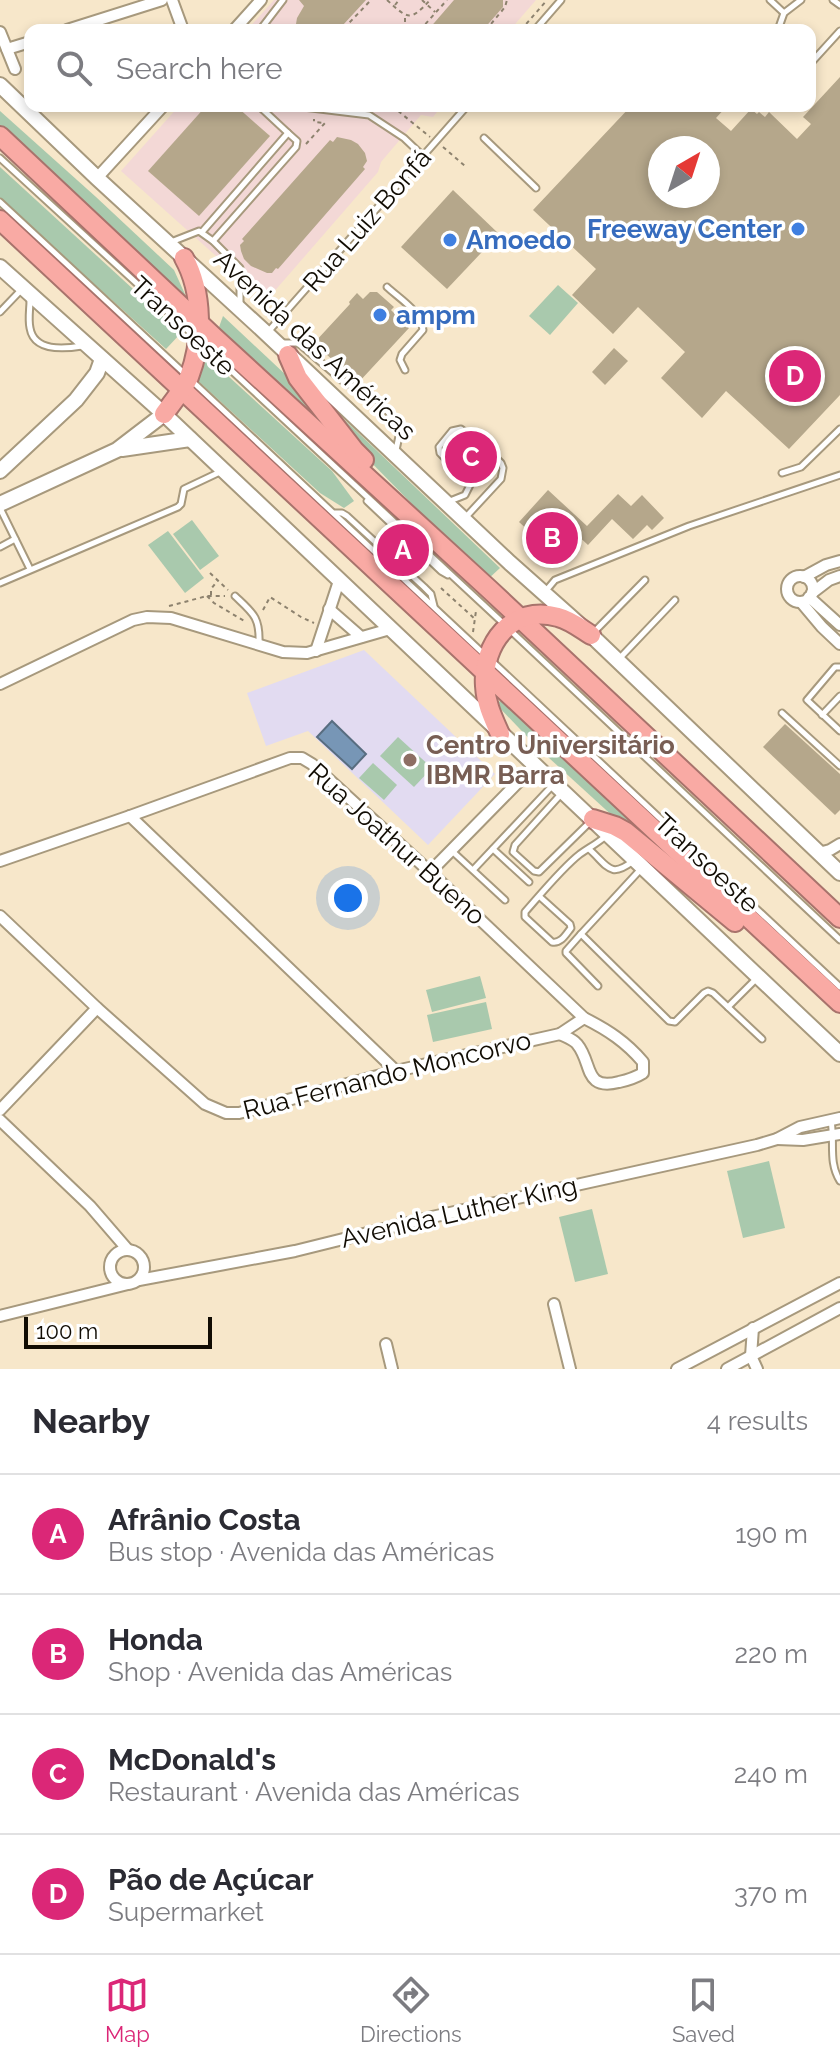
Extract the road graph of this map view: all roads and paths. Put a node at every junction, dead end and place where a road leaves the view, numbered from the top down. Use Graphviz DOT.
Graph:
graph roads {
  1 [pos="162,0"];
  2 [pos="172,0"];
  3 [pos="261,0"];
  4 [pos="283,0"];
  5 [pos="371,0"];
  6 [pos="387,0"];
  7 [pos="399,0"];
  8 [pos="422,0"];
  9 [pos="430,0"];
  10 [pos="447,0"];
  11 [pos="507,0"];
  12 [pos="547,0"];
  13 [pos="561,0"];
  14 [pos="770,0"];
  15 [pos="801,0"];
  16 [pos="833,0"];
  17 [pos="791,2"];
  18 [pos="426,4"];
  19 [pos="251,5"];
  20 [pos="840,5"];
  21 [pos="394,6"];
  22 [pos="436,12"];
  23 [pos="784,13"];
  24 [pos="405,14"];
  25 [pos="86,24"];
  26 [pos="181,24"];
  27 [pos="238,24"];
  28 [pos="265,24"];
  29 [pos="349,24"];
  30 [pos="405,24"];
  31 [pos="425,24"];
  32 [pos="491,24"];
  33 [pos="526,24"];
  34 [pos="540,24"];
  35 [pos="781,24"];
  36 [pos="840,31"];
  37 [pos="0,32"];
  38 [pos="24,44"];
  39 [pos="7,49"];
  40 [pos="816,57"];
  41 [pos="15,69"];
  42 [pos="0,85"];
  43 [pos="24,108"];
  44 [pos="28,112"];
  45 [pos="158,112"];
  46 [pos="265,112"];
  47 [pos="344,112"];
  48 [pos="399,112"];
  49 [pos="462,112"];
  50 [pos="322,126"];
  51 [pos="288,133"];
  52 [pos="0,136"];
  53 [pos="431,138"];
  54 [pos="484,138"];
  55 [pos="309,140"];
  56 [pos="443,147"];
  57 [pos="423,156"];
  58 [pos="0,158"];
  59 [pos="465,166"];
  60 [pos="97,178"];
  61 [pos="536,188"];
  62 [pos="0,202"];
  63 [pos="0,220"];
  64 [pos="202,232"];
  65 [pos="213,241"];
  66 [pos="168,243"];
  67 [pos="184,258"];
  68 [pos="0,267"];
  69 [pos="387,287"];
  70 [pos="27,292"];
  71 [pos="240,310"];
  72 [pos="0,312"];
  73 [pos="198,330"];
  74 [pos="277,344"];
  75 [pos="87,346"];
  76 [pos="102,359"];
  77 [pos="405,370"];
  78 [pos="185,383"];
  79 [pos="164,414"];
  80 [pos="840,429"];
  81 [pos="190,439"];
  82 [pos="117,450"];
  83 [pos="394,455"];
  84 [pos="222,470"];
  85 [pos="0,471"];
  86 [pos="782,473"];
  87 [pos="840,475"];
  88 [pos="445,503"];
  89 [pos="0,506"];
  90 [pos="402,510"];
  91 [pos="464,520"];
  92 [pos="15,539"];
  93 [pos="0,547"];
  94 [pos="840,561"];
  95 [pos="30,569"];
  96 [pos="210,573"];
  97 [pos="840,576"];
  98 [pos="804,577"];
  99 [pos="218,580"];
  100 [pos="645,580"];
  101 [pos="339,581"];
  102 [pos="0,583"];
  103 [pos="441,588"];
  104 [pos="543,594"];
  105 [pos="211,596"];
  106 [pos="235,596"];
  107 [pos="270,597"];
  108 [pos="807,597"];
  109 [pos="675,600"];
  110 [pos="477,605"];
  111 [pos="329,609"];
  112 [pos="159,617"];
  113 [pos="475,619"];
  114 [pos="514,622"];
  115 [pos="840,625"];
  116 [pos="323,627"];
  117 [pos="390,629"];
  118 [pos="591,635"];
  119 [pos="473,636"];
  120 [pos="361,637"];
  121 [pos="259,644"];
  122 [pos="840,644"];
  123 [pos="316,651"];
  124 [pos="618,661"];
  125 [pos="486,664"];
  126 [pos="840,667"];
  127 [pos="0,684"];
  128 [pos="840,696"];
  129 [pos="782,713"];
  130 [pos="822,715"];
  131 [pos="840,730"];
  132 [pos="500,734"];
  133 [pos="839,761"];
  134 [pos="534,766"];
  135 [pos="558,788"];
  136 [pos="130,816"];
  137 [pos="593,819"];
  138 [pos="608,833"];
  139 [pos="840,844"];
  140 [pos="493,849"];
  141 [pos="589,849"];
  142 [pos="452,850"];
  143 [pos="819,853"];
  144 [pos="0,861"];
  145 [pos="640,863"];
  146 [pos="473,870"];
  147 [pos="430,872"];
  148 [pos="840,873"];
  149 [pos="529,882"];
  150 [pos="539,896"];
  151 [pos="505,900"];
  152 [pos="0,916"];
  153 [pos="840,918"];
  154 [pos="581,934"];
  155 [pos="840,940"];
  156 [pos="778,945"];
  157 [pos="758,976"];
  158 [pos="598,986"];
  159 [pos="840,987"];
  160 [pos="840,1003"];
  161 [pos="728,1007"];
  162 [pos="97,1008"];
  163 [pos="584,1018"];
  164 [pos="560,1034"];
  165 [pos="762,1039"];
  166 [pos="840,1054"];
  167 [pos="396,1071"];
  168 [pos="0,1110"];
  169 [pos="836,1119"];
  170 [pos="0,1120"];
  171 [pos="837,1134"];
  172 [pos="777,1139"];
  173 [pos="840,1181"];
  174 [pos="128,1250"];
  175 [pos="134,1282"];
  176 [pos="840,1283"];
  177 [pos="554,1304"];
  178 [pos="840,1308"];
  179 [pos="0,1316"];
  180 [pos="753,1328"];
  181 [pos="386,1344"];
  182 [pos="751,1356"];
  183 [pos="392,1369"];
  184 [pos="570,1369"];
  185 [pos="677,1369"];
  186 [pos="727,1369"];
  187 [pos="757,1369"];
  1 -- 25 [label="street"];
  2 -- 26 [label="street"];
  3 -- 19 [label="street"];
  4 -- 28 [label="lane"];
  5 -- 29 [label="path"];
  6 -- 21 [label="path"];
  7 -- 21 [label="path"];
  8 -- 18 [label="path"];
  9 -- 18 [label="path"];
  10 -- 22 [label="path"];
  11 -- 32 [label="path"];
  12 -- 33 [label="path"];
  13 -- 34 [label="lane"];
  14 -- 23 [label="lane"];
  15 -- 17 [label="lane"];
  16 -- 20 [label="lane"];
  17 -- 23 [label="lane"];
  18 -- 22 [label="path"];
  18 -- 24 [label="path"];
  19 -- 27 [label="street"];
  21 -- 24 [label="path"];
  22 -- 31 [label="path"];
  23 -- 35 [label="lane"];
  24 -- 30 [label="path"];
  36 -- 40 [label="lane"];
  37 -- 39 [label="street"];
  38 -- 39 [label="street"];
  39 -- 41 [label="street"];
  42 -- 43 [label="main road, Avenida das Américas"];
  44 -- 60 [label="main road, Avenida das Américas"];
  45 -- 60 [label="street"];
  46 -- 51 [label="lane"];
  47 -- 57 [label="lane"];
  48 -- 53 [label="path"];
  49 -- 57 [label="lane, Rua Luiz Bonfá"];
  50 -- 55 [label="path"];
  51 -- 64 [label="lane"];
  51 -- 65 [label="lane"];
  52 -- 73 [label="highway"];
  54 -- 61 [label="lane"];
  56 -- 59 [label="path"];
  57 -- 74 [label="lane, Rua Luiz Bonfá"];
  58 -- 73 [label="lane, Transoeste"];
  60 -- 66 [label="main road, Avenida das Américas"];
  62 -- 78 [label="lane, Transoeste"];
  63 -- 78 [label="highway"];
  64 -- 65 [label="lane"];
  64 -- 66 [label="lane"];
  65 -- 71 [label="lane"];
  66 -- 67 [label="main road, Avenida das Américas"];
  67 -- 71 [label="main road, Avenida das Américas"];
  67 -- 73 [label="highway"];
  68 -- 70 [label="main road"];
  69 -- 77 [label="lane"];
  70 -- 72 [label="lane"];
  70 -- 75 [label="main road"];
  70 -- 75 [label="lane"];
  71 -- 74 [label="main road, Avenida das Américas"];
  73 -- 78 [label="highway"];
  73 -- 90 [label="highway"];
  73 -- 114 [label="lane, Transoeste"];
  74 -- 83 [label="main road, Avenida das Américas"];
  74 -- 83 [label="lane"];
  74 -- 90 [label="highway"];
  75 -- 76 [label="main road"];
  76 -- 79 [label="main road"];
  76 -- 85 [label="main road"];
  78 -- 79 [label="highway"];
  78 -- 125 [label="highway"];
  78 -- 125 [label="lane, Transoeste"];
  79 -- 81 [label="main road"];
  79 -- 82 [label="main road"];
  80 -- 86 [label="lane"];
  81 -- 82 [label="main road"];
  81 -- 84 [label="main road"];
  82 -- 89 [label="main road"];
  83 -- 88 [label="main road, Avenida das Américas"];
  84 -- 95 [label="lane"];
  84 -- 101 [label="main road"];
  87 -- 104 [label="lane"];
  88 -- 91 [label="main road, Avenida das Américas"];
  88 -- 91 [label="lane"];
  89 -- 92 [label="lane"];
  90 -- 114 [label="highway"];
  91 -- 104 [label="main road, Avenida das Américas"];
  92 -- 93 [label="lane"];
  92 -- 95 [label="lane"];
  94 -- 98 [label="street"];
  95 -- 102 [label="lane"];
  96 -- 99 [label="path"];
  97 -- 108 [label="street"];
  98 -- 108 [label="street"];
  98 -- 108 [label="street"];
  99 -- 105 [label="path"];
  99 -- 106 [label="path"];
  100 -- 118 [label="lane"];
  101 -- 111 [label="street"];
  101 -- 117 [label="main road"];
  103 -- 113 [label="path"];
  104 -- 118 [label="main road, Avenida das Américas"];
  105 -- 106 [label="path"];
  105 -- 112 [label="path"];
  106 -- 121 [label="lane"];
  107 -- 116 [label="path"];
  108 -- 115 [label="street"];
  108 -- 122 [label="street"];
  109 -- 124 [label="lane"];
  110 -- 113 [label="path"];
  111 -- 116 [label="street"];
  111 -- 120 [label="street"];
  112 -- 121 [label="street"];
  112 -- 127 [label="street"];
  113 -- 119 [label="path"];
  114 -- 118 [label="highway"];
  114 -- 125 [label="highway"];
  114 -- 153 [label="highway"];
  114 -- 155 [label="lane, Transoeste"];
  116 -- 123 [label="street"];
  117 -- 120 [label="street"];
  117 -- 132 [label="main road"];
  118 -- 124 [label="main road, Avenida das Américas"];
  120 -- 123 [label="street"];
  121 -- 123 [label="street"];
  124 -- 143 [label="main road, Avenida das Américas"];
  125 -- 132 [label="highway"];
  125 -- 156 [label="highway"];
  125 -- 159 [label="lane, Transoeste"];
  126 -- 130 [label="lane"];
  128 -- 130 [label="lane"];
  129 -- 133 [label="lane"];
  130 -- 131 [label="lane"];
  132 -- 134 [label="main road"];
  134 -- 135 [label="main road"];
  134 -- 142 [label="street"];
  135 -- 137 [label="main road"];
  135 -- 137 [label="lane"];
  135 -- 140 [label="lane"];
  136 -- 144 [label="street, Rua Joathur Bueno"];
  136 -- 147 [label="street, Rua Joathur Bueno"];
  136 -- 167 [label="street"];
  137 -- 138 [label="main road"];
  137 -- 156 [label="highway"];
  138 -- 141 [label="lane"];
  138 -- 145 [label="main road"];
  139 -- 143 [label="street"];
  140 -- 146 [label="lane"];
  140 -- 149 [label="lane"];
  141 -- 145 [label="lane"];
  141 -- 150 [label="lane"];
  142 -- 146 [label="lane"];
  142 -- 147 [label="street"];
  143 -- 148 [label="main road, Avenida das Américas"];
  145 -- 154 [label="lane"];
  145 -- 157 [label="main road"];
  146 -- 151 [label="lane"];
  147 -- 163 [label="street, Rua Joathur Bueno"];
  150 -- 150 [label="lane"];
  152 -- 162 [label="street, Rua Fernando Moncorvo"];
  154 -- 158 [label="lane"];
  154 -- 161 [label="lane"];
  156 -- 160 [label="highway"];
  157 -- 161 [label="lane"];
  157 -- 166 [label="main road"];
  161 -- 165 [label="lane"];
  162 -- 167 [label="street, Rua Fernando Moncorvo"];
  162 -- 168 [label="street"];
  163 -- 164 [label="street, Rua Fernando Moncorvo"];
  163 -- 164 [label="street, Rua Fernando Moncorvo"];
  164 -- 167 [label="street, Rua Fernando Moncorvo"];
  169 -- 171 [label="lane"];
  169 -- 172 [label="street, Avenida Luther King"];
  170 -- 174 [label="street"];
  171 -- 172 [label="street, Avenida Luther King"];
  171 -- 173 [label="lane"];
  172 -- 175 [label="street, Avenida Luther King"];
  174 -- 175 [label="street"];
  174 -- 175 [label="street"];
  175 -- 179 [label="street, Avenida Luther King"];
  176 -- 180 [label="street"];
  177 -- 184 [label="street"];
  178 -- 182 [label="street"];
  180 -- 182 [label="street"];
  180 -- 185 [label="street"];
  181 -- 183 [label="street"];
  182 -- 186 [label="street"];
  182 -- 187 [label="street"];
}
